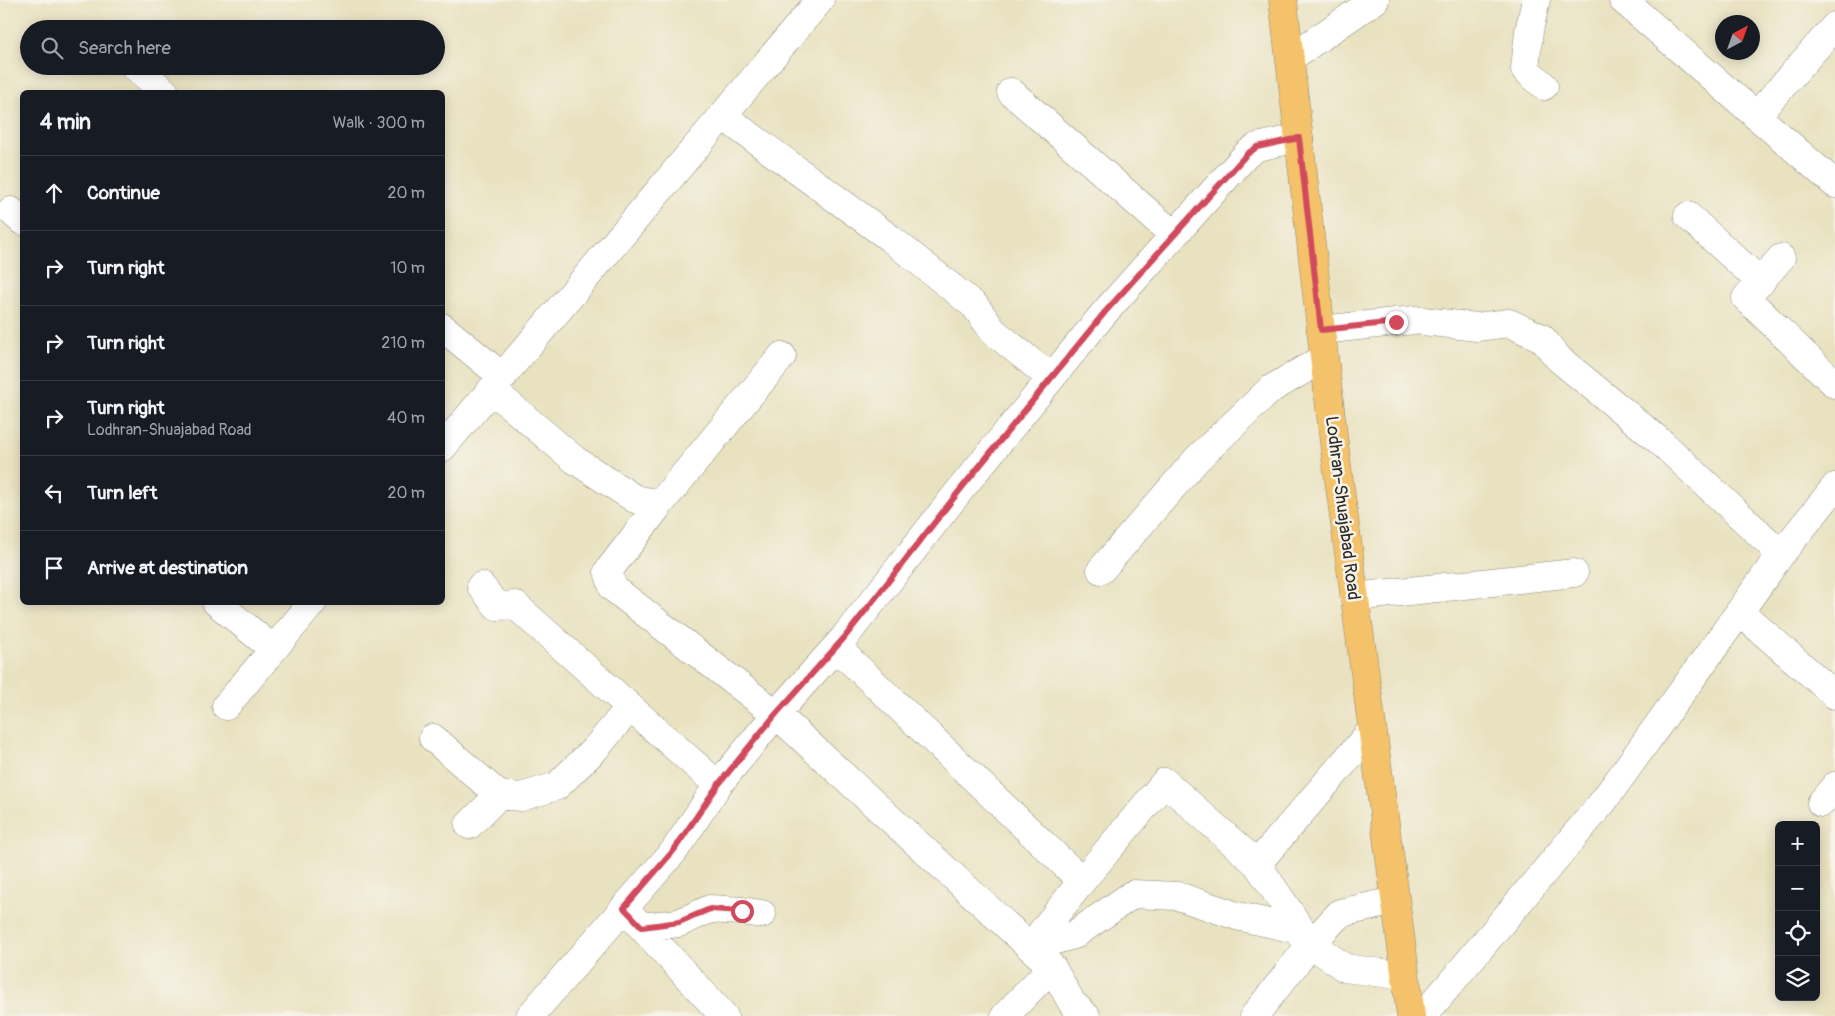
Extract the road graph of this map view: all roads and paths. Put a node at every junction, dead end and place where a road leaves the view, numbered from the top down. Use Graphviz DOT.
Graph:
graph roads {
  1 [pos="820,0"];
  2 [pos="1283,0"];
  3 [pos="1375,0"];
  4 [pos="1536,0"];
  5 [pos="1623,0"];
  6 [pos="1835,26"];
  7 [pos="1290,58"];
  8 [pos="144,75"];
  9 [pos="1544,86"];
  10 [pos="162,90"];
  11 [pos="1011,92"];
  12 [pos="723,116"];
  13 [pos="1756,116"];
  14 [pos="1299,138"];
  15 [pos="1835,184"];
  16 [pos="1688,216"];
  17 [pos="1174,235"];
  18 [pos="1781,258"];
  19 [pos="1760,282"];
  20 [pos="445,330"];
  21 [pos="1321,330"];
  22 [pos="782,356"];
  23 [pos="1324,358"];
  24 [pos="1051,378"];
  25 [pos="497,384"];
  26 [pos="1835,384"];
  27 [pos="445,445"];
  28 [pos="1833,492"];
  29 [pos="660,504"];
  30 [pos="1781,554"];
  31 [pos="1101,570"];
  32 [pos="1574,573"];
  33 [pos="480,586"];
  34 [pos="1354,597"];
  35 [pos="220,605"];
  36 [pos="310,605"];
  37 [pos="1740,612"];
  38 [pos="836,647"];
  39 [pos="273,649"];
  40 [pos="1835,695"];
  41 [pos="226,706"];
  42 [pos="630,707"];
  43 [pos="776,714"];
  44 [pos="1372,730"];
  45 [pos="433,738"];
  46 [pos="718,785"];
  47 [pos="499,795"];
  48 [pos="469,826"];
  49 [pos="1257,864"];
  50 [pos="1082,881"];
  51 [pos="1395,901"];
  52 [pos="762,914"];
  53 [pos="633,917"];
  54 [pos="1311,944"];
  55 [pos="1030,947"];
  56 [pos="1052,967"];
  57 [pos="1406,976"];
  58 [pos="530,1016"];
  59 [pos="724,1016"];
  60 [pos="1005,1016"];
  61 [pos="1086,1016"];
  62 [pos="1254,1016"];
  63 [pos="1411,1016"];
  64 [pos="1423,1016"];
  1 -- 12 [label="street"];
  2 -- 7 [label="main road, Lodhran-Shuajabad Road"];
  3 -- 7 [label="street"];
  4 -- 9 [label="street"];
  5 -- 13 [label="street"];
  6 -- 13 [label="street"];
  7 -- 14 [label="main road, Lodhran-Shuajabad Road"];
  8 -- 10 [label="street"];
  11 -- 17 [label="street"];
  12 -- 24 [label="street"];
  12 -- 25 [label="street"];
  13 -- 15 [label="street"];
  14 -- 17 [label="street"];
  14 -- 21 [label="main road, Lodhran-Shuajabad Road"];
  16 -- 19 [label="street"];
  17 -- 24 [label="street"];
  18 -- 19 [label="street"];
  19 -- 26 [label="street"];
  20 -- 25 [label="street"];
  21 -- 23 [label="main road, Lodhran-Shuajabad Road"];
  21 -- 30 [label="street"];
  22 -- 29 [label="street"];
  23 -- 31 [label="street"];
  23 -- 34 [label="main road, Lodhran-Shuajabad Road"];
  24 -- 38 [label="street"];
  25 -- 27 [label="street"];
  25 -- 29 [label="street"];
  28 -- 30 [label="street"];
  29 -- 43 [label="street"];
  30 -- 37 [label="street"];
  32 -- 34 [label="street"];
  33 -- 42 [label="street"];
  34 -- 44 [label="main road, Lodhran-Shuajabad Road"];
  35 -- 39 [label="street"];
  36 -- 39 [label="street"];
  37 -- 40 [label="street"];
  37 -- 64 [label="street"];
  38 -- 43 [label="street"];
  38 -- 50 [label="street"];
  39 -- 41 [label="street"];
  42 -- 46 [label="street"];
  42 -- 47 [label="street"];
  43 -- 46 [label="street"];
  43 -- 55 [label="street"];
  44 -- 49 [label="street"];
  44 -- 51 [label="main road, Lodhran-Shuajabad Road"];
  45 -- 47 [label="street"];
  46 -- 53 [label="street"];
  47 -- 48 [label="street"];
  49 -- 50 [label="street"];
  49 -- 54 [label="street"];
  50 -- 55 [label="street"];
  51 -- 54 [label="street"];
  51 -- 57 [label="main road, Lodhran-Shuajabad Road"];
  52 -- 53 [label="street"];
  53 -- 58 [label="street"];
  53 -- 59 [label="street"];
  54 -- 55 [label="street"];
  54 -- 57 [label="street"];
  54 -- 62 [label="street"];
  55 -- 56 [label="street"];
  56 -- 60 [label="street"];
  56 -- 61 [label="street"];
  57 -- 63 [label="main road, Lodhran-Shuajabad Road"];
}
